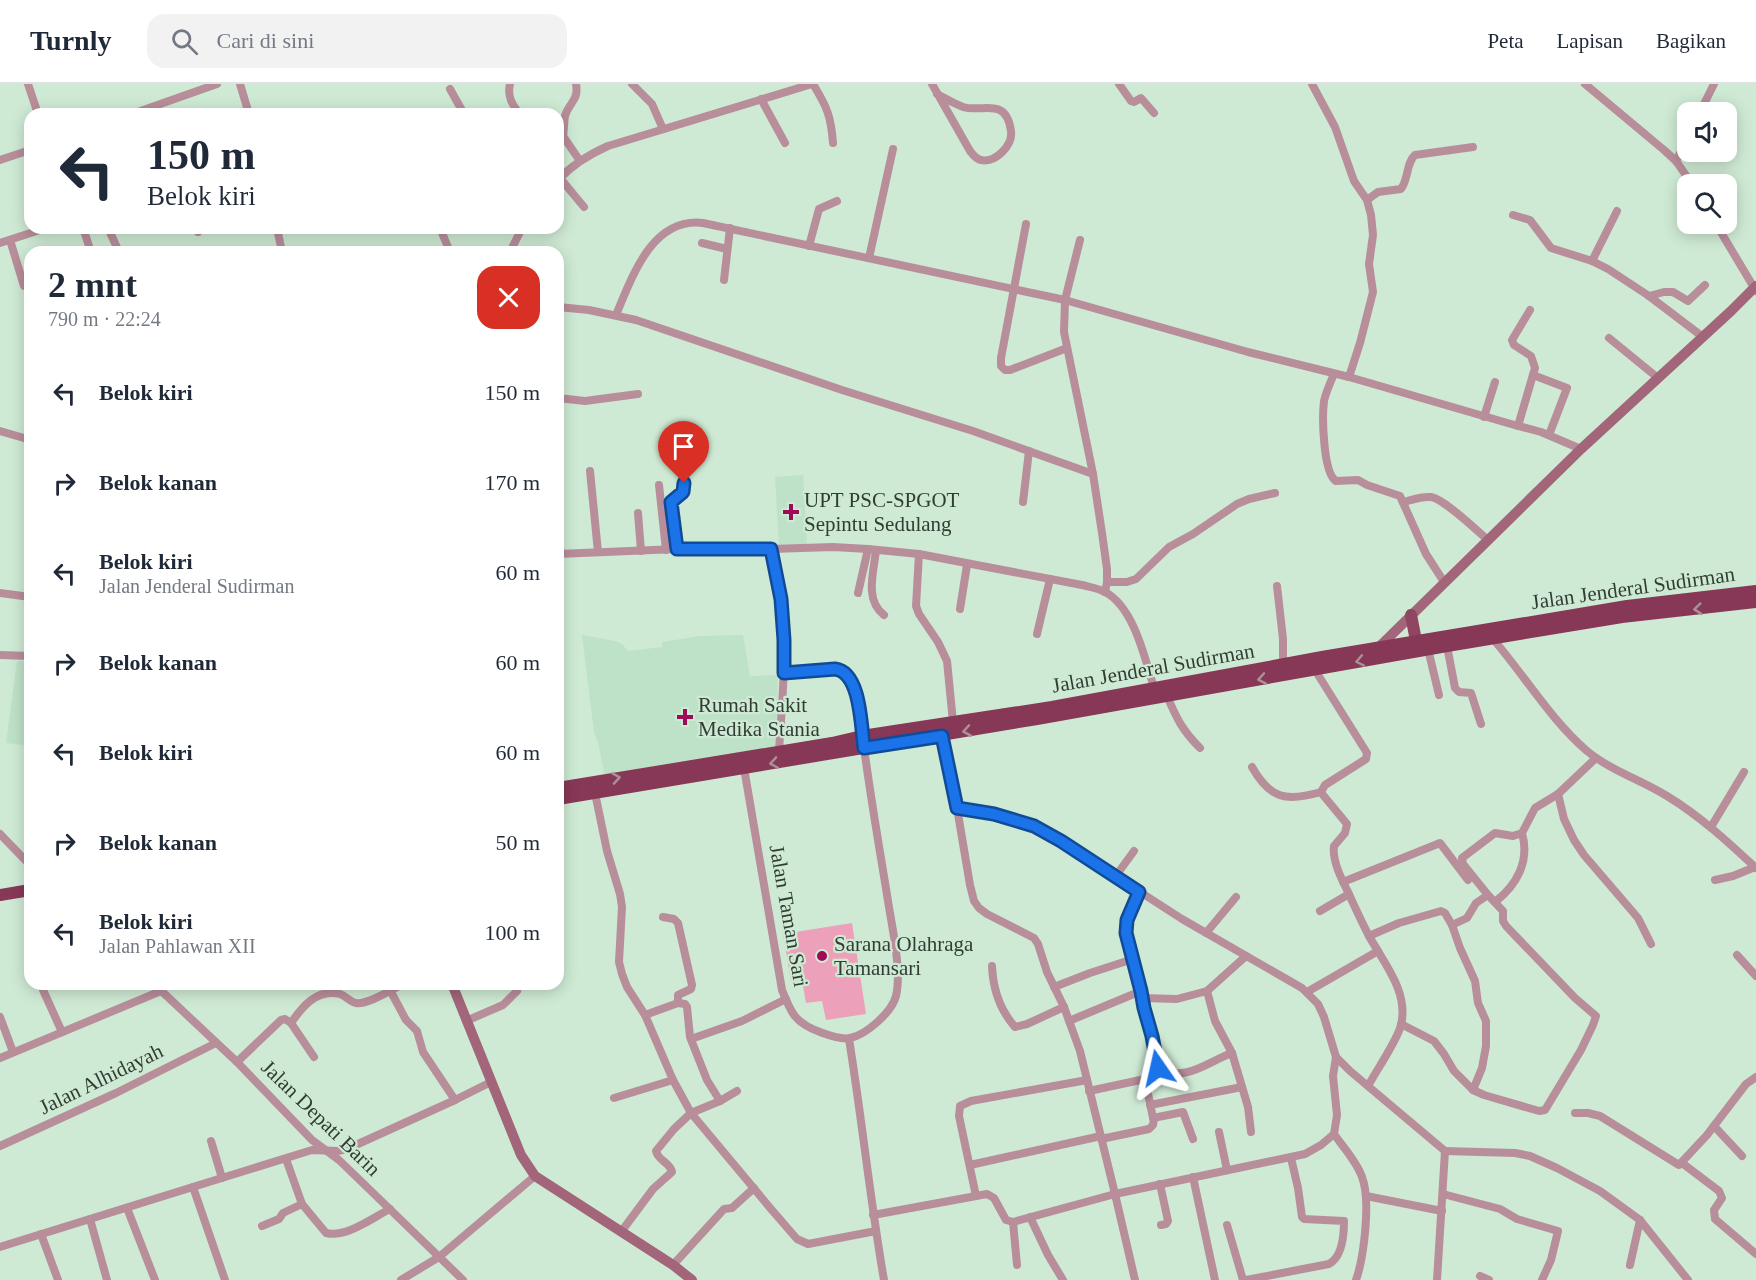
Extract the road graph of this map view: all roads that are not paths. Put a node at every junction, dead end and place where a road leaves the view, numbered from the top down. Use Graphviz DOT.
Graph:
graph roads {
  1 [pos="28,84"];
  2 [pos="217,84"];
  3 [pos="240,84"];
  4 [pos="510,84"];
  5 [pos="576,84"];
  6 [pos="632,84"];
  7 [pos="813,84"];
  8 [pos="932,84"];
  9 [pos="1119,84"];
  10 [pos="1312,84"];
  11 [pos="1585,84"];
  12 [pos="1714,84"];
  13 [pos="793,87"];
  14 [pos="450,89"];
  15 [pos="938,94"];
  16 [pos="761,99"];
  17 [pos="1705,102"];
  18 [pos="36,108"];
  19 [pos="149,108"];
  20 [pos="247,108"];
  21 [pos="461,108"];
  22 [pos="516,108"];
  23 [pos="1154,113"];
  24 [pos="564,121"];
  25 [pos="663,129"];
  26 [pos="564,139"];
  27 [pos="833,143"];
  28 [pos="785,144"];
  29 [pos="1473,147"];
  30 [pos="893,149"];
  31 [pos="24,152"];
  32 [pos="0,160"];
  33 [pos="580,161"];
  34 [pos="1676,161"];
  35 [pos="1685,174"];
  36 [pos="564,175"];
  37 [pos="564,185"];
  38 [pos="1367,200"];
  39 [pos="837,201"];
  40 [pos="584,207"];
  41 [pos="1617,211"];
  42 [pos="1513,215"];
  43 [pos="1026,224"];
  44 [pos="730,228"];
  45 [pos="28,234"];
  46 [pos="1722,234"];
  47 [pos="10,240"];
  48 [pos="1080,240"];
  49 [pos="0,243"];
  50 [pos="702,243"];
  51 [pos="809,246"];
  52 [pos="727,249"];
  53 [pos="869,258"];
  54 [pos="1592,261"];
  55 [pos="724,280"];
  56 [pos="1705,285"];
  57 [pos="24,286"];
  58 [pos="1755,289"];
  59 [pos="1014,290"];
  60 [pos="1649,296"];
  61 [pos="1065,300"];
  62 [pos="564,308"];
  63 [pos="1530,310"];
  64 [pos="616,315"];
  65 [pos="1703,337"];
  66 [pos="1609,338"];
  67 [pos="1067,348"];
  68 [pos="1335,374"];
  69 [pos="1533,375"];
  70 [pos="1349,377"];
  71 [pos="1658,378"];
  72 [pos="1495,382"];
  73 [pos="638,394"];
  74 [pos="564,398"];
  75 [pos="1484,417"];
  76 [pos="1518,426"];
  77 [pos="0,431"];
  78 [pos="1549,435"];
  79 [pos="24,438"];
  80 [pos="1581,449"];
  81 [pos="1029,451"];
  82 [pos="590,471"];
  83 [pos="1093,474"];
  84 [pos="684,483"];
  85 [pos="660,485"];
  86 [pos="1275,493"];
  87 [pos="1023,502"];
  88 [pos="1403,502"];
  89 [pos="638,513"];
  90 [pos="1487,539"];
  91 [pos="677,549"];
  92 [pos="771,549"];
  93 [pos="872,549"];
  94 [pos="666,550"];
  95 [pos="641,551"];
  96 [pos="598,552"];
  97 [pos="564,554"];
  98 [pos="919,554"];
  99 [pos="967,565"];
  100 [pos="1050,579"];
  101 [pos="1107,582"];
  102 [pos="1444,582"];
  103 [pos="1277,586"];
  104 [pos="1756,591"];
  105 [pos="1105,592"];
  106 [pos="0,593"];
  107 [pos="858,593"];
  108 [pos="24,596"];
  109 [pos="1756,602"];
  110 [pos="1673,605"];
  111 [pos="960,609"];
  112 [pos="884,615"];
  113 [pos="1411,615"];
  114 [pos="1037,634"];
  115 [pos="1493,639"];
  116 [pos="1447,646"];
  117 [pos="1379,647"];
  118 [pos="1421,647"];
  119 [pos="0,654"];
  120 [pos="24,656"];
  121 [pos="1318,662"];
  122 [pos="1283,664"];
  123 [pos="784,673"];
  124 [pos="1215,682"];
  125 [pos="1154,688"];
  126 [pos="1439,695"];
  127 [pos="1167,696"];
  128 [pos="953,722"];
  129 [pos="1481,724"];
  130 [pos="942,736"];
  131 [pos="863,742"];
  132 [pos="1200,747"];
  133 [pos="779,752"];
  134 [pos="1596,758"];
  135 [pos="1252,767"];
  136 [pos="744,768"];
  137 [pos="1744,772"];
  138 [pos="564,787"];
  139 [pos="1322,792"];
  140 [pos="595,793"];
  141 [pos="1558,794"];
  142 [pos="564,798"];
  143 [pos="957,808"];
  144 [pos="1711,827"];
  145 [pos="1522,833"];
  146 [pos="0,834"];
  147 [pos="1134,851"];
  148 [pos="24,859"];
  149 [pos="1459,863"];
  150 [pos="1756,867"];
  151 [pos="1115,877"];
  152 [pos="1468,880"];
  153 [pos="1715,880"];
  154 [pos="1343,882"];
  155 [pos="24,883"];
  156 [pos="0,887"];
  157 [pos="24,891"];
  158 [pos="1139,892"];
  159 [pos="1349,894"];
  160 [pos="1488,895"];
  161 [pos="0,896"];
  162 [pos="1236,897"];
  163 [pos="1495,902"];
  164 [pos="1320,911"];
  165 [pos="663,917"];
  166 [pos="1452,925"];
  167 [pos="1206,933"];
  168 [pos="1369,936"];
  169 [pos="1651,945"];
  170 [pos="1378,951"];
  171 [pos="1737,955"];
  172 [pos="1246,956"];
  173 [pos="1133,959"];
  174 [pos="992,966"];
  175 [pos="1756,976"];
  176 [pos="1054,987"];
  177 [pos="43,990"];
  178 [pos="390,990"];
  179 [pos="454,990"];
  180 [pos="161,991"];
  181 [pos="517,991"];
  182 [pos="1207,991"];
  183 [pos="1307,992"];
  184 [pos="1142,994"];
  185 [pos="786,999"];
  186 [pos="678,1003"];
  187 [pos="1064,1007"];
  188 [pos="645,1014"];
  189 [pos="0,1017"];
  190 [pos="1069,1021"];
  191 [pos="466,1022"];
  192 [pos="291,1023"];
  193 [pos="1401,1024"];
  194 [pos="62,1032"];
  195 [pos="691,1039"];
  196 [pos="849,1039"];
  197 [pos="216,1043"];
  198 [pos="14,1052"];
  199 [pos="1232,1053"];
  200 [pos="314,1057"];
  201 [pos="1336,1057"];
  202 [pos="0,1058"];
  203 [pos="237,1062"];
  204 [pos="1158,1070"];
  205 [pos="1756,1077"];
  206 [pos="1145,1079"];
  207 [pos="673,1080"];
  208 [pos="1087,1080"];
  209 [pos="491,1082"];
  210 [pos="1368,1086"];
  211 [pos="1242,1087"];
  212 [pos="1473,1090"];
  213 [pos="737,1091"];
  214 [pos="1089,1091"];
  215 [pos="614,1098"];
  216 [pos="455,1100"];
  217 [pos="720,1101"];
  218 [pos="1150,1105"];
  219 [pos="691,1113"];
  220 [pos="1575,1113"];
  221 [pos="1154,1118"];
  222 [pos="1710,1131"];
  223 [pos="1219,1132"];
  224 [pos="1251,1132"];
  225 [pos="1334,1134"];
  226 [pos="1101,1137"];
  227 [pos="1193,1139"];
  228 [pos="211,1141"];
  229 [pos="0,1146"];
  230 [pos="325,1150"];
  231 [pos="1445,1151"];
  232 [pos="1742,1156"];
  233 [pos="1291,1158"];
  234 [pos="286,1159"];
  235 [pos="1682,1163"];
  236 [pos="970,1165"];
  237 [pos="1227,1170"];
  238 [pos="535,1176"];
  239 [pos="1193,1177"];
  240 [pos="222,1178"];
  241 [pos="1160,1184"];
  242 [pos="193,1187"];
  243 [pos="754,1188"];
  244 [pos="1115,1194"];
  245 [pos="1443,1194"];
  246 [pos="976,1196"];
  247 [pos="1366,1196"];
  248 [pos="302,1204"];
  249 [pos="127,1208"];
  250 [pos="390,1209"];
  251 [pos="1442,1211"];
  252 [pos="873,1215"];
  253 [pos="1030,1217"];
  254 [pos="90,1219"];
  255 [pos="1640,1220"];
  256 [pos="1013,1222"];
  257 [pos="1161,1225"];
  258 [pos="1227,1225"];
  259 [pos="262,1226"];
  260 [pos="876,1231"];
  261 [pos="621,1232"];
  262 [pos="41,1234"];
  263 [pos="0,1247"];
  264 [pos="1756,1254"];
  265 [pos="439,1257"];
  266 [pos="1017,1264"];
  267 [pos="1630,1264"];
  268 [pos="673,1265"];
  269 [pos="1060,1276"];
  270 [pos="1480,1276"];
  271 [pos="1264,1278"];
  272 [pos="58,1280"];
  273 [pos="107,1280"];
  274 [pos="155,1280"];
  275 [pos="225,1280"];
  276 [pos="401,1280"];
  277 [pos="463,1280"];
  278 [pos="692,1280"];
  279 [pos="884,1280"];
  280 [pos="1051,1280"];
  281 [pos="1135,1280"];
  282 [pos="1215,1280"];
  283 [pos="1244,1280"];
  284 [pos="1356,1280"];
  285 [pos="1437,1280"];
  286 [pos="1489,1280"];
  287 [pos="1542,1280"];
  288 [pos="1688,1280"];
  1 -- 18 [label="street"];
  2 -- 19 [label="street"];
  3 -- 20 [label="street"];
  4 -- 22 [label="street"];
  5 -- 24 [label="street"];
  6 -- 25 [label="street"];
  7 -- 13 [label="street"];
  7 -- 27 [label="street"];
  8 -- 15 [label="street"];
  9 -- 23 [label="street"];
  10 -- 38 [label="street"];
  11 -- 34 [label="street"];
  12 -- 17 [label="street"];
  13 -- 16 [label="street"];
  14 -- 21 [label="street"];
  15 -- 15 [label="street"];
  16 -- 25 [label="street"];
  16 -- 28 [label="street"];
  25 -- 33 [label="street"];
  26 -- 33 [label="street"];
  29 -- 38 [label="street"];
  30 -- 53 [label="street"];
  31 -- 32 [label="street"];
  33 -- 36 [label="street"];
  34 -- 35 [label="street"];
  37 -- 40 [label="street"];
  38 -- 70 [label="street"];
  39 -- 51 [label="street"];
  41 -- 54 [label="street"];
  42 -- 54 [label="street"];
  43 -- 59 [label="street"];
  44 -- 51 [label="street"];
  44 -- 52 [label="street"];
  44 -- 64 [label="street"];
  45 -- 47 [label="street"];
  46 -- 58 [label="street"];
  47 -- 49 [label="street"];
  47 -- 57 [label="street"];
  48 -- 61 [label="street"];
  50 -- 52 [label="street"];
  51 -- 53 [label="street"];
  52 -- 55 [label="street"];
  53 -- 59 [label="street"];
  54 -- 60 [label="street"];
  56 -- 60 [label="street"];
  58 -- 65 [label="main road"];
  59 -- 61 [label="street"];
  59 -- 67 [label="street"];
  60 -- 65 [label="street"];
  61 -- 67 [label="street"];
  61 -- 68 [label="street"];
  62 -- 64 [label="street"];
  63 -- 69 [label="street"];
  64 -- 81 [label="street"];
  65 -- 71 [label="main road"];
  66 -- 71 [label="street"];
  67 -- 83 [label="street"];
  68 -- 70 [label="street"];
  68 -- 88 [label="street"];
  69 -- 76 [label="street"];
  69 -- 78 [label="street"];
  70 -- 75 [label="street"];
  71 -- 80 [label="main road"];
  72 -- 75 [label="street"];
  73 -- 74 [label="street"];
  75 -- 76 [label="street"];
  76 -- 78 [label="street"];
  77 -- 79 [label="street"];
  78 -- 80 [label="street"];
  80 -- 90 [label="main road"];
  81 -- 83 [label="street"];
  81 -- 87 [label="street"];
  82 -- 96 [label="street"];
  83 -- 101 [label="street"];
  84 -- 91 [label="street"];
  85 -- 94 [label="street"];
  86 -- 101 [label="street"];
  88 -- 90 [label="street"];
  88 -- 102 [label="street"];
  89 -- 95 [label="street"];
  90 -- 102 [label="main road"];
  91 -- 92 [label="street"];
  91 -- 94 [label="street"];
  92 -- 93 [label="street"];
  92 -- 123 [label="street"];
  93 -- 98 [label="street"];
  93 -- 107 [label="street"];
  93 -- 112 [label="street"];
  94 -- 95 [label="street"];
  95 -- 96 [label="street"];
  96 -- 97 [label="street"];
  98 -- 99 [label="street"];
  98 -- 128 [label="street"];
  99 -- 100 [label="street"];
  99 -- 111 [label="street"];
  100 -- 105 [label="street"];
  100 -- 114 [label="street"];
  101 -- 105 [label="street"];
  102 -- 113 [label="main road"];
  103 -- 122 [label="street"];
  104 -- 110 [label="highway, Jalan Jenderal Sudirman"];
  105 -- 125 [label="street"];
  106 -- 108 [label="street"];
  109 -- 110 [label="highway, Jalan Jenderal Sudirman, one-way"];
  110 -- 115 [label="highway, Jalan Jenderal Sudirman"];
  110 -- 118 [label="highway, Jalan Jenderal Sudirman"];
  113 -- 117 [label="main road"];
  113 -- 118 [label="main road"];
  115 -- 116 [label="highway, Jalan Jenderal Sudirman"];
  115 -- 134 [label="street"];
  116 -- 118 [label="highway, Jalan Jenderal Sudirman"];
  116 -- 129 [label="street"];
  117 -- 118 [label="highway, Jalan Jenderal Sudirman"];
  117 -- 121 [label="highway, Jalan Jenderal Sudirman"];
  118 -- 121 [label="highway, Jalan Jenderal Sudirman, one-way"];
  118 -- 126 [label="street"];
  119 -- 120 [label="street"];
  121 -- 122 [label="highway, Jalan Jenderal Sudirman"];
  121 -- 124 [label="highway, Jalan Jenderal Sudirman, one-way"];
  121 -- 139 [label="street"];
  122 -- 124 [label="highway, Jalan Jenderal Sudirman"];
  123 -- 131 [label="street"];
  123 -- 133 [label="street"];
  124 -- 125 [label="highway, Jalan Jenderal Sudirman"];
  124 -- 127 [label="highway, Jalan Jenderal Sudirman"];
  125 -- 128 [label="highway, Jalan Jenderal Sudirman"];
  127 -- 130 [label="highway, Jalan Jenderal Sudirman, one-way"];
  127 -- 132 [label="street"];
  128 -- 131 [label="highway, Jalan Jenderal Sudirman"];
  130 -- 131 [label="highway, Jalan Jenderal Sudirman"];
  130 -- 143 [label="street"];
  131 -- 133 [label="highway, Jalan Jenderal Sudirman"];
  131 -- 136 [label="highway, Jalan Jenderal Sudirman, one-way"];
  131 -- 196 [label="street"];
  138 -- 133 [label="highway, Jalan Jenderal Sudirman, one-way"];
  134 -- 141 [label="street"];
  134 -- 144 [label="street"];
  135 -- 139 [label="street"];
  136 -- 140 [label="highway, Jalan Jenderal Sudirman"];
  136 -- 185 [label="street, Jalan Taman Sari"];
  137 -- 144 [label="street"];
  139 -- 154 [label="street"];
  140 -- 142 [label="highway, Jalan Jenderal Sudirman"];
  140 -- 188 [label="street"];
  141 -- 145 [label="street"];
  141 -- 169 [label="street"];
  143 -- 151 [label="street"];
  143 -- 176 [label="street"];
  144 -- 150 [label="street"];
  145 -- 149 [label="street"];
  145 -- 163 [label="street"];
  146 -- 148 [label="street"];
  147 -- 151 [label="street"];
  149 -- 152 [label="street"];
  149 -- 154 [label="street"];
  149 -- 160 [label="street"];
  150 -- 153 [label="street"];
  151 -- 158 [label="street"];
  154 -- 159 [label="street"];
  155 -- 156 [label="highway"];
  157 -- 161 [label="highway"];
  158 -- 167 [label="street"];
  158 -- 173 [label="street"];
  159 -- 164 [label="street"];
  159 -- 168 [label="street"];
  160 -- 163 [label="street"];
  160 -- 166 [label="street"];
  162 -- 167 [label="street"];
  163 -- 212 [label="street"];
  165 -- 186 [label="street"];
  166 -- 168 [label="street"];
  166 -- 212 [label="street"];
  167 -- 172 [label="street"];
  168 -- 170 [label="street"];
  170 -- 183 [label="street"];
  170 -- 193 [label="street"];
  171 -- 175 [label="street"];
  172 -- 182 [label="street"];
  172 -- 183 [label="street"];
  173 -- 176 [label="street"];
  173 -- 184 [label="street"];
  174 -- 187 [label="street"];
  176 -- 187 [label="street"];
  177 -- 194 [label="street"];
  178 -- 192 [label="street"];
  178 -- 216 [label="street"];
  179 -- 191 [label="main road"];
  180 -- 194 [label="street"];
  180 -- 197 [label="street, Jalan Depati Barin"];
  181 -- 191 [label="street"];
  182 -- 184 [label="street"];
  182 -- 199 [label="street"];
  183 -- 201 [label="street"];
  184 -- 190 [label="street"];
  184 -- 204 [label="street"];
  185 -- 195 [label="street"];
  185 -- 196 [label="street, Jalan Taman Sari"];
  186 -- 188 [label="street"];
  186 -- 195 [label="street"];
  187 -- 190 [label="street"];
  188 -- 207 [label="street"];
  189 -- 198 [label="street"];
  190 -- 208 [label="street"];
  191 -- 209 [label="main road"];
  192 -- 200 [label="street"];
  192 -- 203 [label="street"];
  193 -- 210 [label="street"];
  193 -- 212 [label="street"];
  194 -- 198 [label="street"];
  195 -- 217 [label="street"];
  196 -- 252 [label="street"];
  197 -- 203 [label="street, Jalan Depati Barin"];
  197 -- 229 [label="street, Jalan Alhidayah"];
  198 -- 202 [label="street"];
  199 -- 204 [label="street"];
  199 -- 211 [label="street"];
  201 -- 210 [label="street"];
  201 -- 225 [label="street"];
  203 -- 230 [label="street, Jalan Depati Barin"];
  204 -- 206 [label="street"];
  205 -- 222 [label="street"];
  206 -- 214 [label="street"];
  206 -- 218 [label="street"];
  207 -- 215 [label="street"];
  207 -- 219 [label="street"];
  208 -- 214 [label="street"];
  208 -- 236 [label="street"];
  209 -- 216 [label="street"];
  209 -- 238 [label="main road"];
  210 -- 231 [label="street"];
  211 -- 218 [label="street"];
  211 -- 224 [label="street"];
  213 -- 217 [label="street"];
  214 -- 226 [label="street"];
  216 -- 230 [label="street"];
  217 -- 219 [label="street"];
  218 -- 221 [label="street"];
  219 -- 243 [label="street"];
  219 -- 261 [label="street"];
  220 -- 235 [label="street"];
  221 -- 226 [label="street"];
  221 -- 227 [label="street"];
  222 -- 232 [label="street"];
  222 -- 235 [label="street"];
  223 -- 237 [label="street"];
  225 -- 233 [label="street"];
  225 -- 247 [label="street"];
  226 -- 236 [label="street"];
  226 -- 244 [label="street"];
  228 -- 240 [label="street"];
  230 -- 234 [label="street"];
  230 -- 250 [label="street, Jalan Depati Barin"];
  231 -- 245 [label="street"];
  231 -- 255 [label="street"];
  233 -- 237 [label="street"];
  233 -- 271 [label="street"];
  234 -- 240 [label="street"];
  234 -- 248 [label="street"];
  235 -- 264 [label="street"];
  236 -- 246 [label="street"];
  237 -- 239 [label="street"];
  238 -- 261 [label="main road"];
  238 -- 265 [label="street"];
  239 -- 241 [label="street"];
  239 -- 282 [label="street"];
  240 -- 242 [label="street"];
  241 -- 244 [label="street"];
  241 -- 257 [label="street"];
  242 -- 249 [label="street"];
  242 -- 275 [label="street"];
  243 -- 260 [label="street"];
  243 -- 268 [label="street"];
  244 -- 253 [label="street"];
  244 -- 281 [label="street"];
  245 -- 251 [label="street"];
  245 -- 287 [label="street"];
  246 -- 252 [label="street"];
  246 -- 256 [label="street"];
  247 -- 251 [label="street"];
  247 -- 284 [label="street"];
  248 -- 250 [label="street"];
  248 -- 259 [label="street"];
  249 -- 254 [label="street"];
  249 -- 274 [label="street"];
  250 -- 265 [label="street, Jalan Depati Barin"];
  251 -- 285 [label="street"];
  252 -- 260 [label="street"];
  253 -- 256 [label="street"];
  253 -- 269 [label="street"];
  254 -- 262 [label="street"];
  254 -- 273 [label="street"];
  255 -- 267 [label="street"];
  255 -- 288 [label="street"];
  256 -- 266 [label="street"];
  258 -- 283 [label="street"];
  260 -- 279 [label="street"];
  261 -- 268 [label="main road"];
  262 -- 263 [label="street"];
  262 -- 272 [label="street"];
  265 -- 276 [label="street"];
  265 -- 277 [label="street, Jalan Depati Barin"];
  268 -- 278 [label="main road"];
  269 -- 280 [label="street"];
  270 -- 286 [label="street"];
  271 -- 283 [label="street"];
}
